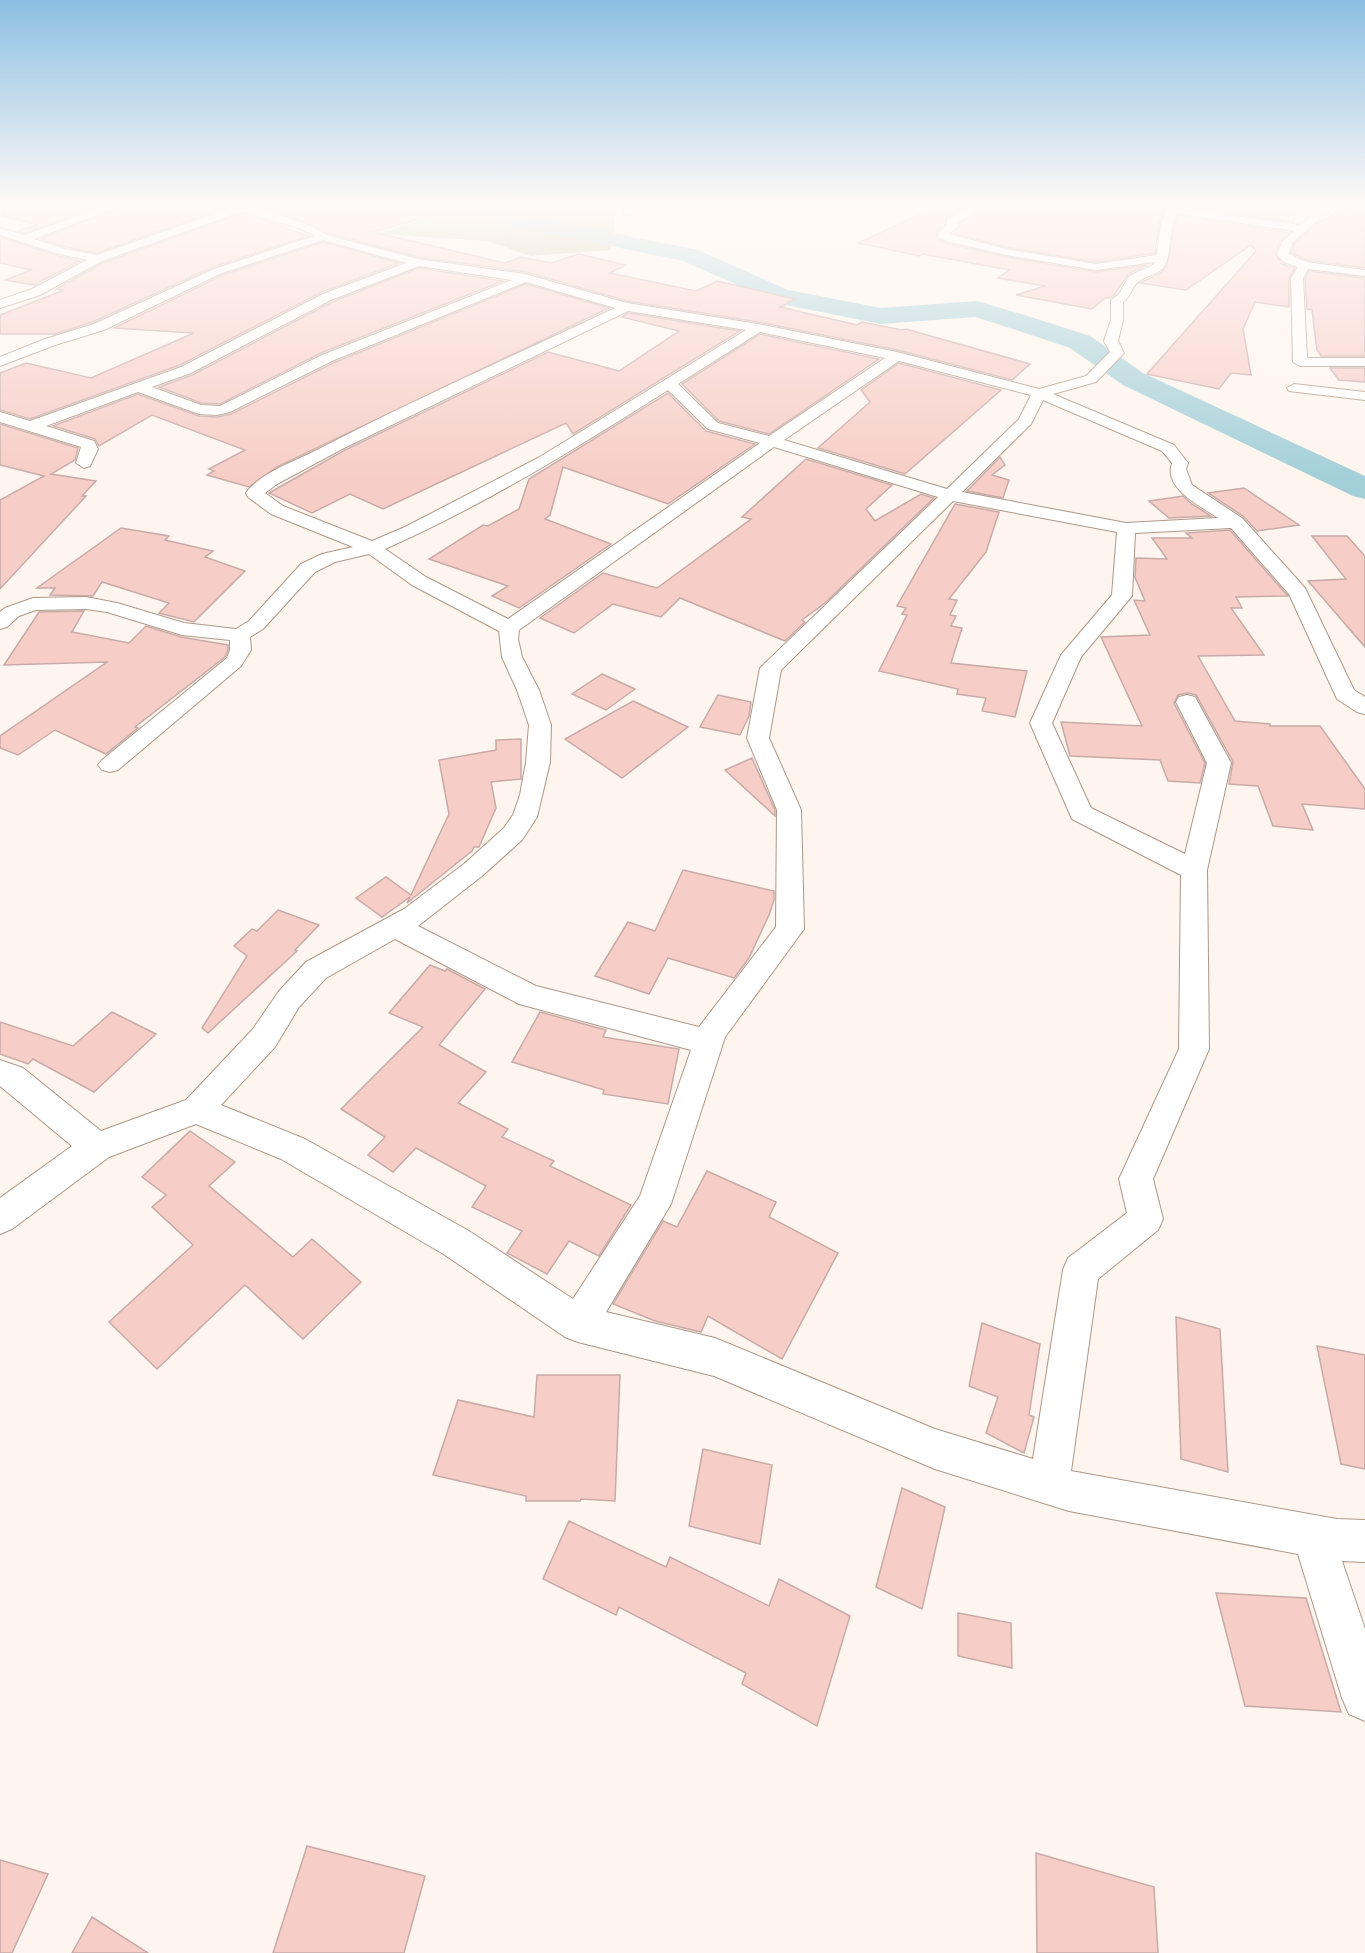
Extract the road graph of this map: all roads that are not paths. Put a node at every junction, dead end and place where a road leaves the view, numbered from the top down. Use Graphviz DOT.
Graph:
graph roads {
  1 [pos="18,298"];
  2 [pos="160,298"];
  3 [pos="325,298"];
  4 [pos="482,298"];
  5 [pos="595,298"];
  6 [pos="1120,298"];
  7 [pos="1298,298"];
  8 [pos="0,304"];
  9 [pos="626,307"];
  10 [pos="758,328"];
  11 [pos="897,356"];
  12 [pos="0,362"];
  13 [pos="1365,362"];
  14 [pos="668,382"];
  15 [pos="139,388"];
  16 [pos="1294,388"];
  17 [pos="1039,393"];
  18 [pos="1365,396"];
  19 [pos="0,417"];
  20 [pos="33,426"];
  21 [pos="772,441"];
  22 [pos="84,463"];
  23 [pos="950,495"];
  24 [pos="1236,522"];
  25 [pos="1126,528"];
  26 [pos="372,548"];
  27 [pos="0,622"];
  28 [pos="509,628"];
  29 [pos="239,635"];
  30 [pos="1187,702"];
  31 [pos="1365,707"];
  32 [pos="110,765"];
  33 [pos="1194,870"];
  34 [pos="395,927"];
  35 [pos="709,1042"];
  36 [pos="0,1073"];
  37 [pos="197,1110"];
  38 [pos="97,1146"];
  39 [pos="0,1218"];
  40 [pos="578,1324"];
  41 [pos="1048,1485"];
  42 [pos="1312,1536"];
  43 [pos="1365,1541"];
  44 [pos="1365,1698"];
  1 -- 8 [label="street"];
  2 -- 12 [label="street"];
  3 -- 15 [label="street"];
  4 -- 15 [label="street"];
  5 -- 9 [label="street"];
  6 -- 17 [label="street"];
  7 -- 13 [label="street"];
  9 -- 10 [label="street"];
  9 -- 26 [label="street"];
  10 -- 11 [label="street"];
  10 -- 14 [label="street"];
  11 -- 17 [label="street"];
  11 -- 21 [label="street"];
  14 -- 21 [label="street"];
  14 -- 26 [label="street"];
  15 -- 20 [label="street"];
  16 -- 18 [label="street"];
  17 -- 23 [label="street"];
  17 -- 24 [label="street"];
  19 -- 20 [label="street"];
  20 -- 22 [label="street"];
  21 -- 23 [label="street"];
  21 -- 28 [label="street"];
  23 -- 25 [label="street"];
  23 -- 35 [label="street"];
  24 -- 25 [label="street"];
  24 -- 31 [label="street"];
  25 -- 33 [label="street"];
  26 -- 28 [label="street"];
  26 -- 29 [label="street"];
  27 -- 29 [label="street"];
  28 -- 34 [label="street"];
  29 -- 32 [label="street"];
  30 -- 33 [label="street"];
  33 -- 41 [label="street"];
  34 -- 35 [label="street"];
  34 -- 37 [label="street"];
  35 -- 40 [label="street"];
  36 -- 38 [label="street"];
  37 -- 38 [label="street"];
  37 -- 40 [label="street"];
  38 -- 39 [label="street"];
  40 -- 41 [label="street"];
  41 -- 42 [label="street"];
  42 -- 43 [label="street"];
  42 -- 44 [label="street"];
}
